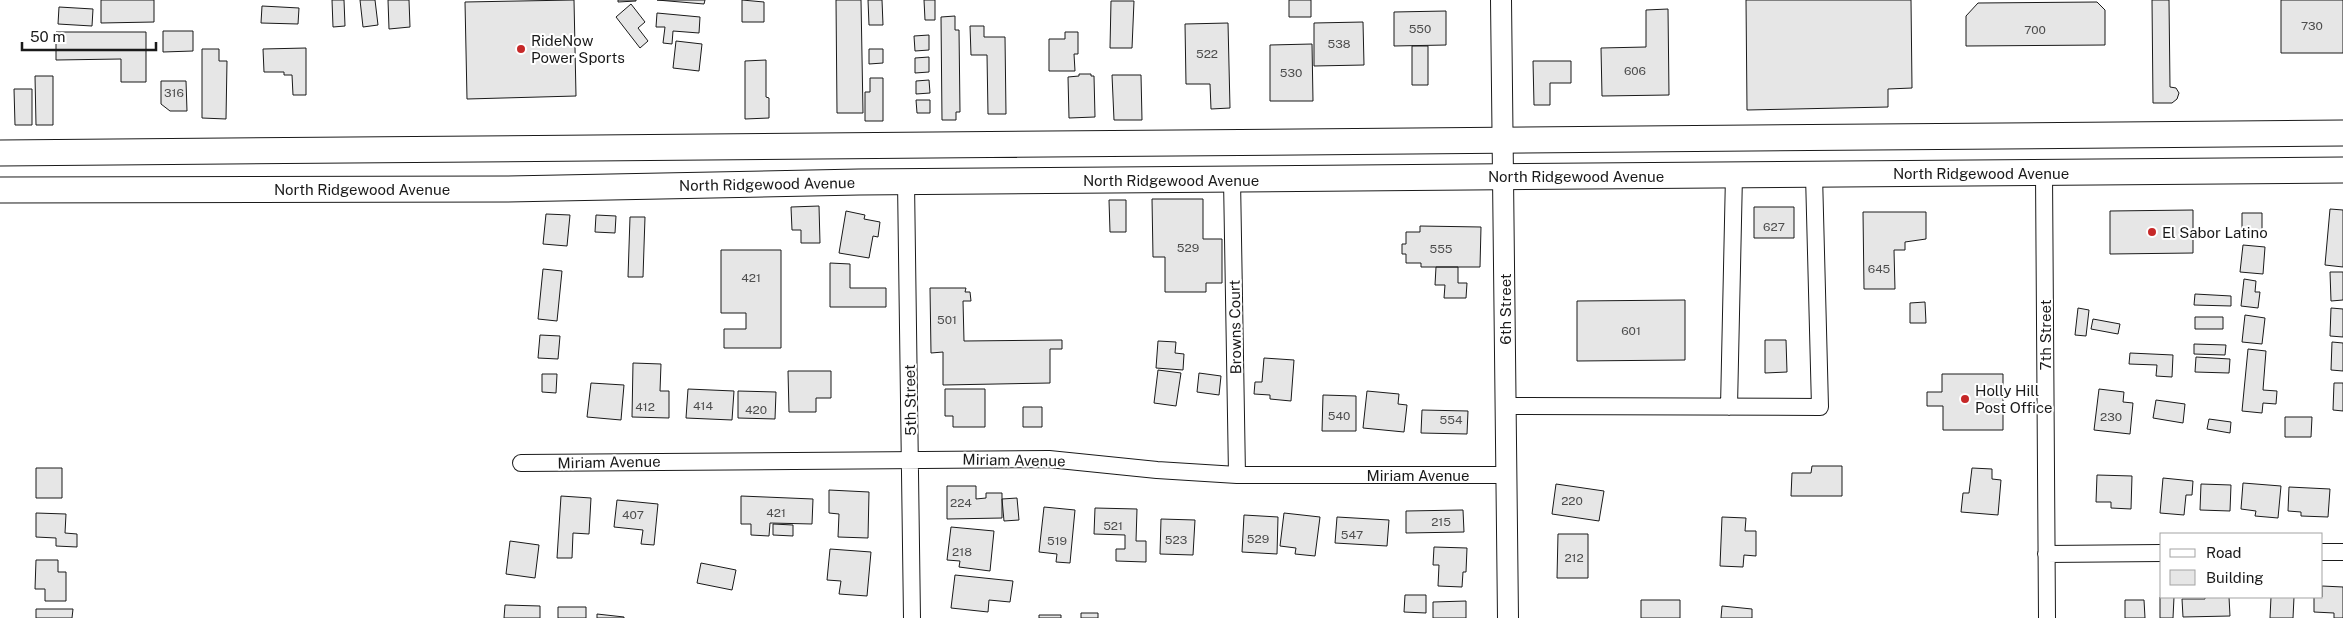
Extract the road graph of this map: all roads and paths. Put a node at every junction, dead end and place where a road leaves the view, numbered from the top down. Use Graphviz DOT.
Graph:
graph roads {
  1 [pos="1501,0"];
  2 [pos="2343,133"];
  3 [pos="2100,136"];
  4 [pos="1504,141"];
  5 [pos="964,145"];
  6 [pos="903,146"];
  7 [pos="0,153"];
  8 [pos="2343,170"];
  9 [pos="2044,173"];
  10 [pos="1814,174"];
  11 [pos="1734,175"];
  12 [pos="1504,177"];
  13 [pos="1232,179"];
  14 [pos="859,182"];
  15 [pos="906,182"];
  16 [pos="0,190"];
  17 [pos="1506,406"];
  18 [pos="1729,407"];
  19 [pos="912,458"];
  20 [pos="521,463"];
  21 [pos="1237,475"];
  22 [pos="1506,475"];
  23 [pos="2323,552"];
  24 [pos="2343,552"];
  25 [pos="2160,553"];
  26 [pos="2046,554"];
  27 [pos="912,618"];
  28 [pos="1508,618"];
  29 [pos="2047,618"];
  1 -- 4 [label="street, 6th Street"];
  2 -- 3 [label="main road"];
  3 -- 4 [label="main road"];
  3 -- 9 [label="main road"];
  4 -- 5 [label="main road"];
  4 -- 12 [label="street, 6th Street"];
  5 -- 6 [label="main road"];
  5 -- 15 [label="main road"];
  6 -- 7 [label="main road"];
  6 -- 14 [label="main road"];
  8 -- 9 [label="main road, North Ridgewood Avenue"];
  9 -- 10 [label="main road, North Ridgewood Avenue"];
  9 -- 26 [label="street, 7th Street"];
  10 -- 11 [label="main road, North Ridgewood Avenue"];
  10 -- 18 [label="street"];
  11 -- 12 [label="main road, North Ridgewood Avenue"];
  11 -- 18 [label="street"];
  12 -- 13 [label="main road, North Ridgewood Avenue"];
  12 -- 17 [label="street, 6th Street"];
  13 -- 15 [label="main road, North Ridgewood Avenue"];
  13 -- 21 [label="street, Browns Court"];
  14 -- 15 [label="main road, North Ridgewood Avenue"];
  14 -- 16 [label="main road, North Ridgewood Avenue"];
  15 -- 19 [label="street, 5th Street"];
  17 -- 18 [label="street"];
  17 -- 22 [label="street, 6th Street"];
  19 -- 20 [label="street, Miriam Avenue"];
  19 -- 21 [label="street, Miriam Avenue"];
  19 -- 27 [label="street, 5th Street"];
  21 -- 22 [label="street, Miriam Avenue"];
  22 -- 28 [label="street, 6th Street"];
  23 -- 24 [label="street"];
  25 -- 26 [label="street"];
  26 -- 29 [label="street, 7th Street"];
}
